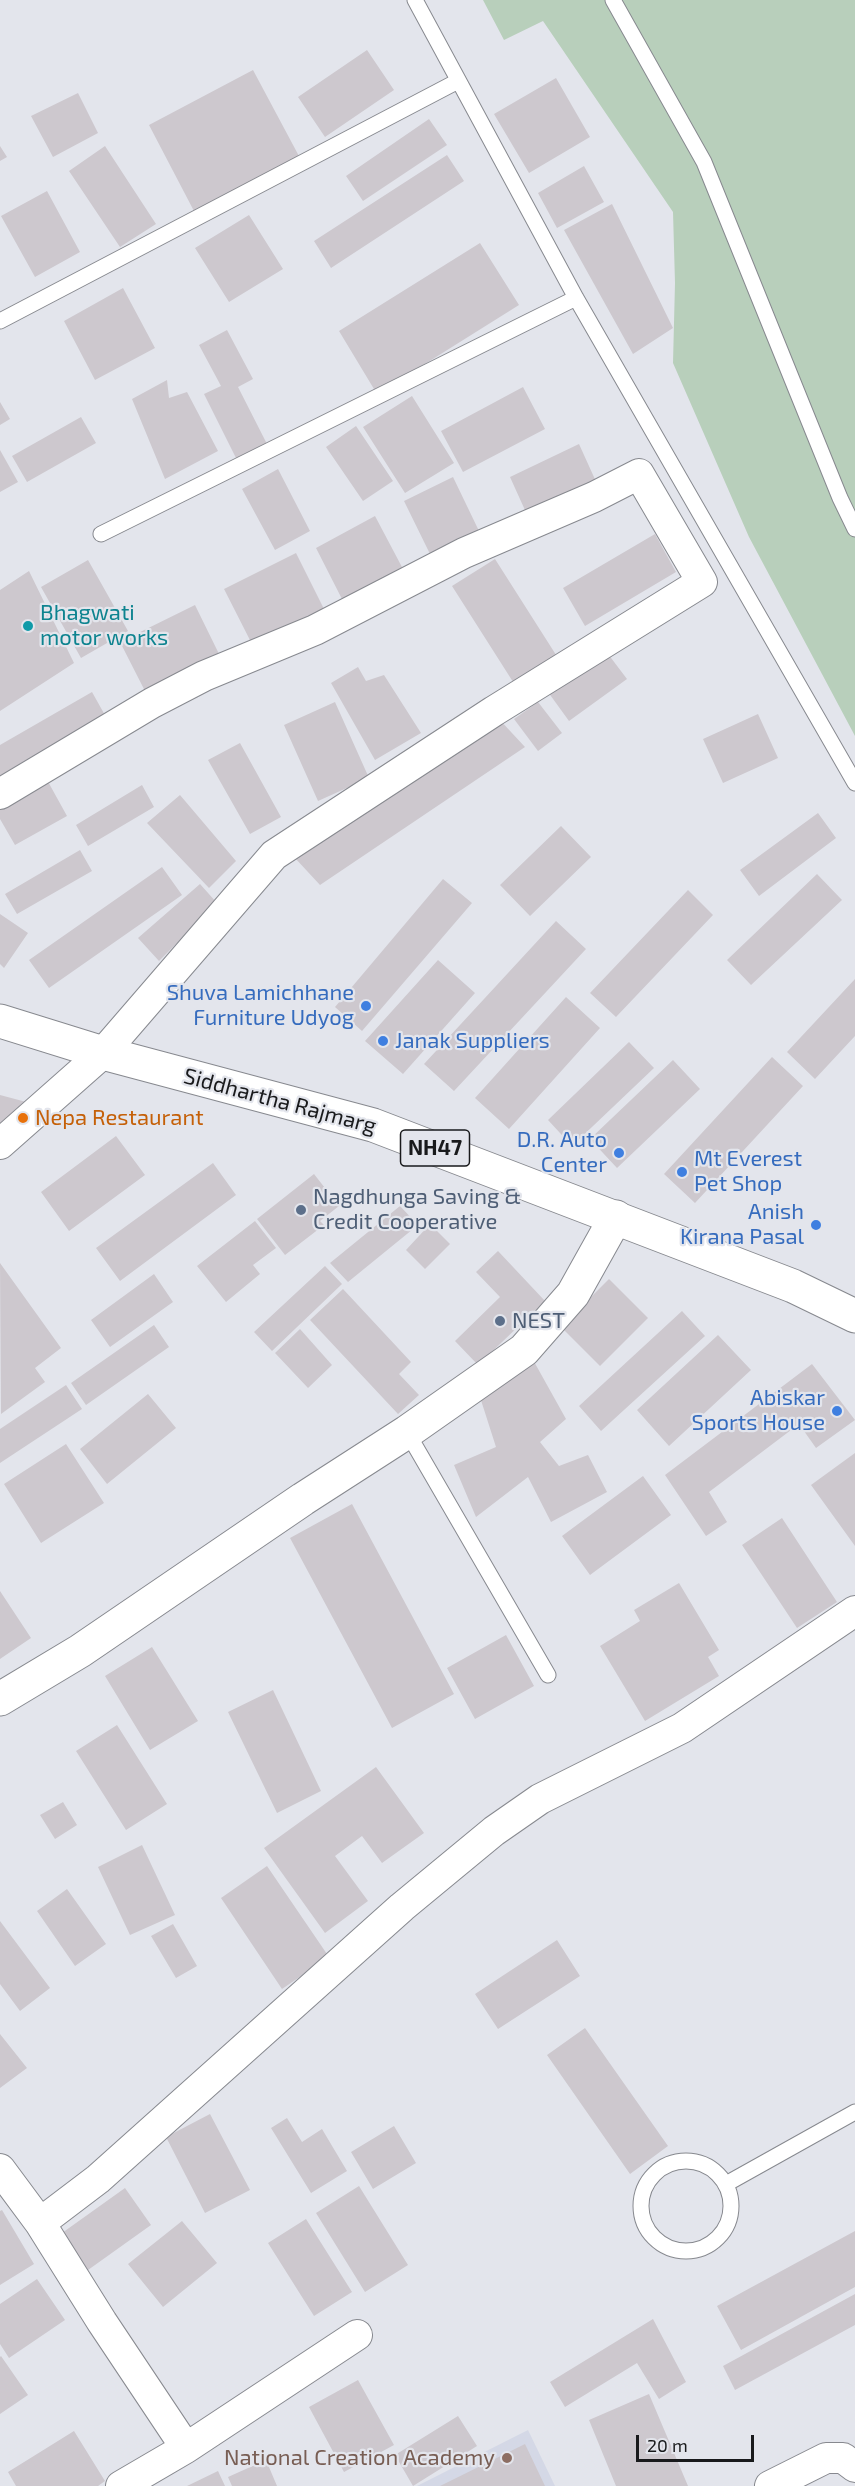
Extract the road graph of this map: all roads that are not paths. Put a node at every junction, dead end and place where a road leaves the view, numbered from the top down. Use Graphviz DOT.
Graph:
graph roads {
  1 [pos="415,0"];
  2 [pos="613,0"];
  3 [pos="458,81"];
  4 [pos="576,298"];
  5 [pos="0,321"];
  6 [pos="855,529"];
  7 [pos="101,534"];
  8 [pos="855,783"];
  9 [pos="0,794"];
  10 [pos="0,1021"];
  11 [pos="103,1053"];
  12 [pos="0,1144"];
  13 [pos="616,1217"];
  14 [pos="855,1316"];
  15 [pos="407,1432"];
  16 [pos="855,1611"];
  17 [pos="548,1675"];
  18 [pos="0,1699"];
  19 [pos="855,2112"];
  20 [pos="0,2169"];
  21 [pos="726,2184"];
  22 [pos="40,2223"];
  23 [pos="357,2335"];
  24 [pos="186,2448"];
  25 [pos="855,2467"];
  26 [pos="122,2486"];
  27 [pos="770,2486"];
  1 -- 3 [label="lane"];
  2 -- 6 [label="lane"];
  3 -- 4 [label="lane"];
  3 -- 5 [label="lane"];
  4 -- 7 [label="lane"];
  4 -- 8 [label="lane"];
  9 -- 11 [label="street"];
  10 -- 11 [label="main road, Siddhartha Rajmarg / NH47"];
  11 -- 12 [label="street"];
  11 -- 13 [label="main road, Siddhartha Rajmarg / NH47"];
  13 -- 14 [label="main road, Siddhartha Rajmarg / NH47"];
  13 -- 15 [label="main road"];
  15 -- 17 [label="lane"];
  15 -- 18 [label="main road"];
  16 -- 22 [label="street"];
  19 -- 21 [label="lane"];
  20 -- 22 [label="street"];
  21 -- 21 [label="lane"];
  22 -- 24 [label="street"];
  23 -- 24 [label="street"];
  24 -- 26 [label="street"];
  25 -- 27 [label="street"];
}
